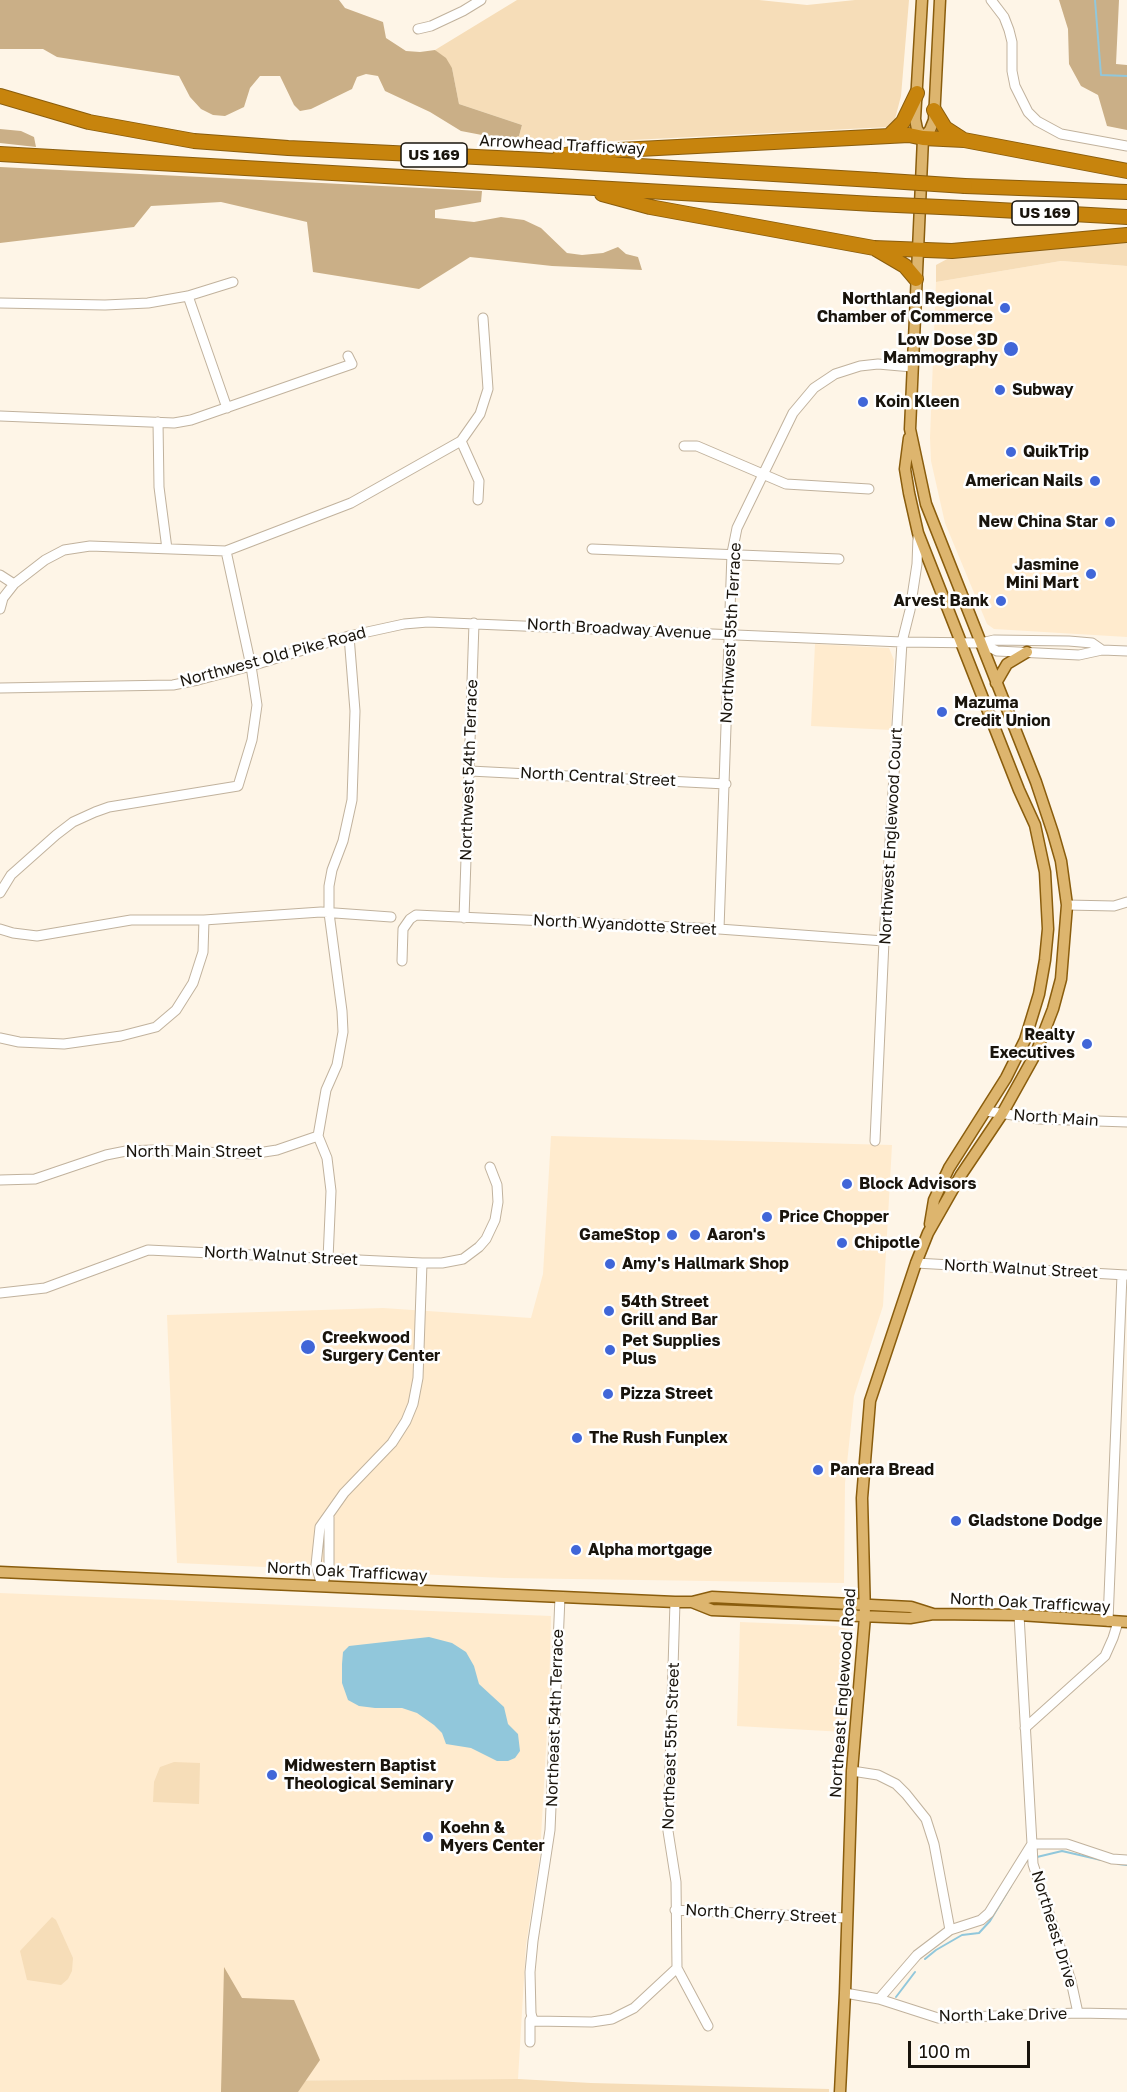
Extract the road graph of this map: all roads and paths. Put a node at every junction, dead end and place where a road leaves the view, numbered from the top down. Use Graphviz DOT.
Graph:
graph roads {
  1 [pos="481,0"];
  2 [pos="922,0"];
  3 [pos="940,0"];
  4 [pos="991,0"];
  5 [pos="418,29"];
  6 [pos="917,93"];
  7 [pos="0,96"];
  8 [pos="934,110"];
  9 [pos="889,136"];
  10 [pos="923,138"];
  11 [pos="964,140"];
  12 [pos="1127,146"];
  13 [pos="0,154"];
  14 [pos="539,160"];
  15 [pos="1127,171"];
  16 [pos="574,186"];
  17 [pos="1127,192"];
  18 [pos="1127,217"];
  19 [pos="1127,235"];
  20 [pos="874,248"];
  21 [pos="918,250"];
  22 [pos="916,279"];
  23 [pos="233,282"];
  24 [pos="188,296"];
  25 [pos="0,303"];
  26 [pos="483,318"];
  27 [pos="348,356"];
  28 [pos="912,367"];
  29 [pos="227,408"];
  30 [pos="0,416"];
  31 [pos="158,422"];
  32 [pos="910,429"];
  33 [pos="461,441"];
  34 [pos="684,446"];
  35 [pos="762,476"];
  36 [pos="870,489"];
  37 [pos="478,500"];
  38 [pos="918,533"];
  39 [pos="167,549"];
  40 [pos="591,549"];
  41 [pos="226,551"];
  42 [pos="732,553"];
  43 [pos="839,559"];
  44 [pos="0,575"];
  45 [pos="14,584"];
  46 [pos="0,609"];
  47 [pos="474,623"];
  48 [pos="730,634"];
  49 [pos="349,636"];
  50 [pos="903,642"];
  51 [pos="962,642"];
  52 [pos="981,643"];
  53 [pos="1102,650"];
  54 [pos="1127,651"];
  55 [pos="1027,652"];
  56 [pos="251,666"];
  57 [pos="996,683"];
  58 [pos="0,688"];
  59 [pos="470,771"];
  60 [pos="726,784"];
  61 [pos="0,893"];
  62 [pos="1127,902"];
  63 [pos="1067,905"];
  64 [pos="329,913"];
  65 [pos="391,916"];
  66 [pos="464,918"];
  67 [pos="204,920"];
  68 [pos="0,929"];
  69 [pos="719,929"];
  70 [pos="884,941"];
  71 [pos="402,961"];
  72 [pos="0,1038"];
  73 [pos="986,1111"];
  74 [pos="1002,1114"];
  75 [pos="1127,1122"];
  76 [pos="318,1136"];
  77 [pos="876,1141"];
  78 [pos="490,1167"];
  79 [pos="0,1180"];
  80 [pos="928,1233"];
  81 [pos="328,1259"];
  82 [pos="422,1263"];
  83 [pos="916,1263"];
  84 [pos="1125,1275"];
  85 [pos="0,1293"];
  86 [pos="1122,1380"];
  87 [pos="0,1572"];
  88 [pos="322,1586"];
  89 [pos="560,1597"];
  90 [pos="675,1602"];
  91 [pos="692,1602"];
  92 [pos="865,1605"];
  93 [pos="933,1614"];
  94 [pos="1019,1615"];
  95 [pos="866,1616"];
  96 [pos="1118,1622"];
  97 [pos="1025,1728"];
  98 [pos="852,1770"];
  99 [pos="1032,1844"];
  100 [pos="1127,1860"];
  101 [pos="675,1910"];
  102 [pos="846,1918"];
  103 [pos="950,1930"];
  104 [pos="677,1968"];
  105 [pos="845,1993"];
  106 [pos="879,2000"];
  107 [pos="1078,2013"];
  108 [pos="1127,2014"];
  109 [pos="532,2017"];
  110 [pos="708,2026"];
  111 [pos="530,2042"];
  112 [pos="840,2092"];
  1 -- 5 [label="street"];
  2 -- 6 [label="main road"];
  3 -- 8 [label="main road"];
  4 -- 12 [label="street"];
  6 -- 9 [label="highway"];
  6 -- 10 [label="main road"];
  7 -- 14 [label="highway, Arrowhead Trafficway / US 169"];
  8 -- 10 [label="main road"];
  8 -- 11 [label="highway"];
  9 -- 10 [label="highway"];
  9 -- 14 [label="highway"];
  10 -- 11 [label="highway"];
  10 -- 21 [label="main road"];
  11 -- 15 [label="highway"];
  13 -- 16 [label="highway, US 169"];
  14 -- 17 [label="highway, Arrowhead Trafficway / US 169, bridge"];
  16 -- 18 [label="highway, US 169, bridge"];
  16 -- 20 [label="highway"];
  19 -- 21 [label="highway"];
  20 -- 21 [label="highway"];
  20 -- 22 [label="highway"];
  21 -- 22 [label="main road"];
  22 -- 28 [label="main road"];
  23 -- 24 [label="street"];
  24 -- 25 [label="street"];
  24 -- 29 [label="street"];
  26 -- 33 [label="street"];
  27 -- 29 [label="street"];
  28 -- 32 [label="main road"];
  28 -- 35 [label="street, Northwest 55th Terrace"];
  29 -- 31 [label="street"];
  30 -- 31 [label="street"];
  31 -- 39 [label="street"];
  32 -- 38 [label="main road, Northeast Englewood Road"];
  32 -- 52 [label="main road, Northeast Englewood Road"];
  33 -- 37 [label="street"];
  33 -- 41 [label="street"];
  34 -- 35 [label="street"];
  35 -- 36 [label="street"];
  35 -- 42 [label="street, Northwest 55th Terrace"];
  38 -- 50 [label="street, Northwest Englewood Court"];
  38 -- 51 [label="main road, Northeast Englewood Road"];
  39 -- 41 [label="street"];
  39 -- 45 [label="street"];
  40 -- 42 [label="street"];
  41 -- 56 [label="street"];
  42 -- 43 [label="street"];
  42 -- 48 [label="street, Northwest 55th Terrace"];
  44 -- 45 [label="street"];
  45 -- 46 [label="street"];
  47 -- 48 [label="street, North Broadway Avenue"];
  47 -- 49 [label="street, Northwest Old Pike Road"];
  47 -- 59 [label="street, Northwest 54th Terrace"];
  48 -- 50 [label="street, North Broadway Avenue"];
  48 -- 60 [label="street, Northwest 55th Terrace"];
  49 -- 56 [label="street, Northwest Old Pike Road"];
  49 -- 64 [label="street"];
  50 -- 51 [label="street, North Broadway Avenue"];
  50 -- 70 [label="street, Northwest Englewood Court"];
  51 -- 52 [label="street, North Broadway Avenue"];
  51 -- 73 [label="main road, Northeast Englewood Road"];
  52 -- 53 [label="street, North Broadway Avenue"];
  52 -- 55 [label="street, North Broadway Avenue"];
  52 -- 57 [label="main road, Northeast Englewood Road"];
  53 -- 54 [label="street, North Broadway Avenue"];
  53 -- 55 [label="street, North Broadway Avenue"];
  55 -- 57 [label="main road"];
  56 -- 58 [label="street, Northwest Old Pike Road"];
  56 -- 61 [label="street"];
  57 -- 63 [label="main road, Northeast Englewood Road"];
  59 -- 60 [label="street, North Central Street"];
  59 -- 66 [label="street, Northwest 54th Terrace"];
  60 -- 69 [label="street, Northwest 55th Terrace"];
  62 -- 63 [label="street"];
  63 -- 74 [label="main road, Northeast Englewood Road"];
  64 -- 65 [label="street"];
  64 -- 67 [label="street"];
  64 -- 76 [label="street"];
  66 -- 69 [label="street, North Wyandotte Street"];
  66 -- 71 [label="street, North Wyandotte Street"];
  67 -- 68 [label="street"];
  67 -- 72 [label="street"];
  69 -- 70 [label="street, North Wyandotte Street"];
  70 -- 77 [label="street, Northwest Englewood Court"];
  73 -- 74 [label="street, North Main"];
  73 -- 80 [label="main road, Northeast Englewood Road"];
  74 -- 75 [label="street, North Main"];
  74 -- 80 [label="main road, Northeast Englewood Road"];
  76 -- 79 [label="street, North Main Street"];
  76 -- 81 [label="street"];
  78 -- 82 [label="street, North Walnut Street"];
  80 -- 83 [label="main road, Northeast Englewood Road"];
  81 -- 82 [label="street, North Walnut Street"];
  81 -- 85 [label="street, North Walnut Street"];
  82 -- 88 [label="street"];
  83 -- 84 [label="street, North Walnut Street"];
  83 -- 92 [label="main road, Northeast Englewood Road"];
  84 -- 86 [label="street"];
  86 -- 96 [label="street"];
  87 -- 88 [label="main road, North Oak Trafficway"];
  88 -- 89 [label="main road, North Oak Trafficway"];
  89 -- 90 [label="main road, North Oak Trafficway"];
  89 -- 109 [label="street, Northeast 54th Terrace"];
  90 -- 91 [label="main road, North Oak Trafficway"];
  90 -- 101 [label="street, Northeast 55th Street"];
  91 -- 92 [label="main road, North Oak Trafficway"];
  91 -- 95 [label="main road, North Oak Trafficway"];
  92 -- 93 [label="main road, North Oak Trafficway"];
  92 -- 95 [label="main road, Northeast Englewood Road"];
  93 -- 94 [label="main road, North Oak Trafficway"];
  93 -- 95 [label="main road, North Oak Trafficway"];
  94 -- 96 [label="main road, North Oak Trafficway"];
  94 -- 97 [label="street, Northeast Drive"];
  95 -- 98 [label="main road, Northeast Englewood Road"];
  96 -- 97 [label="street"];
  97 -- 99 [label="street, Northeast Drive"];
  98 -- 102 [label="main road, Northeast Englewood Road"];
  98 -- 103 [label="street"];
  99 -- 100 [label="street"];
  99 -- 103 [label="street"];
  99 -- 107 [label="street, Northeast Drive"];
  101 -- 102 [label="street, North Cherry Street"];
  101 -- 104 [label="street, Northeast 55th Street"];
  102 -- 105 [label="main road, Northeast Englewood Road"];
  103 -- 106 [label="street"];
  104 -- 109 [label="street"];
  104 -- 110 [label="street, Northeast 55th Street"];
  105 -- 106 [label="street, North Lake Drive"];
  105 -- 112 [label="main road, Northeast Englewood Road"];
  106 -- 107 [label="street, North Lake Drive"];
  107 -- 108 [label="street, North Lake Drive"];
  109 -- 111 [label="street, Northeast 54th Terrace"];
}
